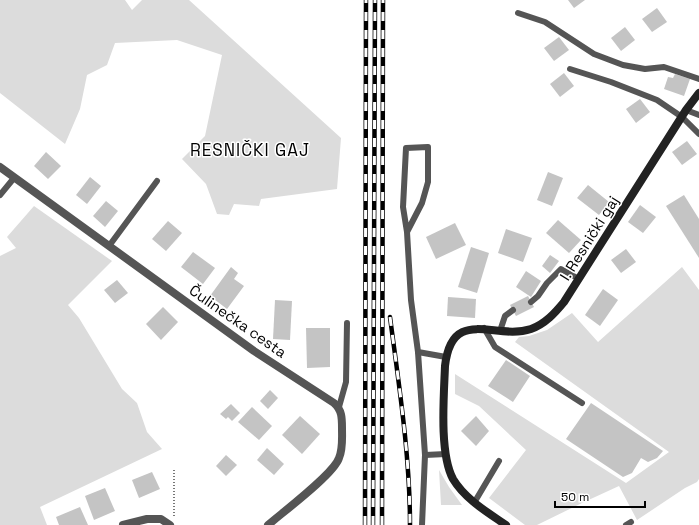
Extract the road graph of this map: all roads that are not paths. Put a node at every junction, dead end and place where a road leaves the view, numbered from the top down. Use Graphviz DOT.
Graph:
graph roads {
  1 [pos="518,13"];
  2 [pos="570,69"];
  3 [pos="699,79"];
  4 [pos="699,93"];
  5 [pos="684,114"];
  6 [pos="699,116"];
  7 [pos="699,134"];
  8 [pos="0,167"];
  9 [pos="14,178"];
  10 [pos="157,181"];
  11 [pos="0,195"];
  12 [pos="407,232"];
  13 [pos="109,246"];
  14 [pos="579,279"];
  15 [pos="531,302"];
  16 [pos="513,310"];
  17 [pos="347,323"];
  18 [pos="484,328"];
  19 [pos="500,331"];
  20 [pos="418,352"];
  21 [pos="446,357"];
  22 [pos="582,403"];
  23 [pos="339,407"];
  24 [pos="446,454"];
  25 [pos="425,455"];
  26 [pos="498,461"];
  27 [pos="474,503"];
  28 [pos="123,525"];
  29 [pos="170,525"];
  30 [pos="268,525"];
  31 [pos="422,525"];
  32 [pos="506,525"];
  1 -- 3 [label="lane"];
  2 -- 5 [label="lane"];
  4 -- 5 [label="street, I. Resnički gaj"];
  5 -- 6 [label="lane"];
  5 -- 7 [label="lane"];
  5 -- 14 [label="street, I. Resnički gaj"];
  8 -- 9 [label="street, Čulinečka cesta"];
  9 -- 11 [label="lane"];
  9 -- 13 [label="street, Čulinečka cesta"];
  10 -- 13 [label="lane"];
  12 -- 12 [label="lane"];
  12 -- 20 [label="lane"];
  13 -- 23 [label="street, Čulinečka cesta"];
  14 -- 15 [label="lane"];
  14 -- 19 [label="street, I. Resnički gaj"];
  16 -- 19 [label="lane"];
  17 -- 23 [label="lane"];
  18 -- 19 [label="street, I. Resnički gaj"];
  18 -- 21 [label="street, I. Resnički gaj"];
  18 -- 22 [label="lane"];
  20 -- 21 [label="lane"];
  20 -- 25 [label="lane"];
  21 -- 24 [label="street"];
  23 -- 30 [label="street"];
  24 -- 25 [label="lane"];
  24 -- 27 [label="street"];
  25 -- 31 [label="lane"];
  26 -- 27 [label="lane"];
  27 -- 32 [label="street"];
  28 -- 29 [label="street"];
}
